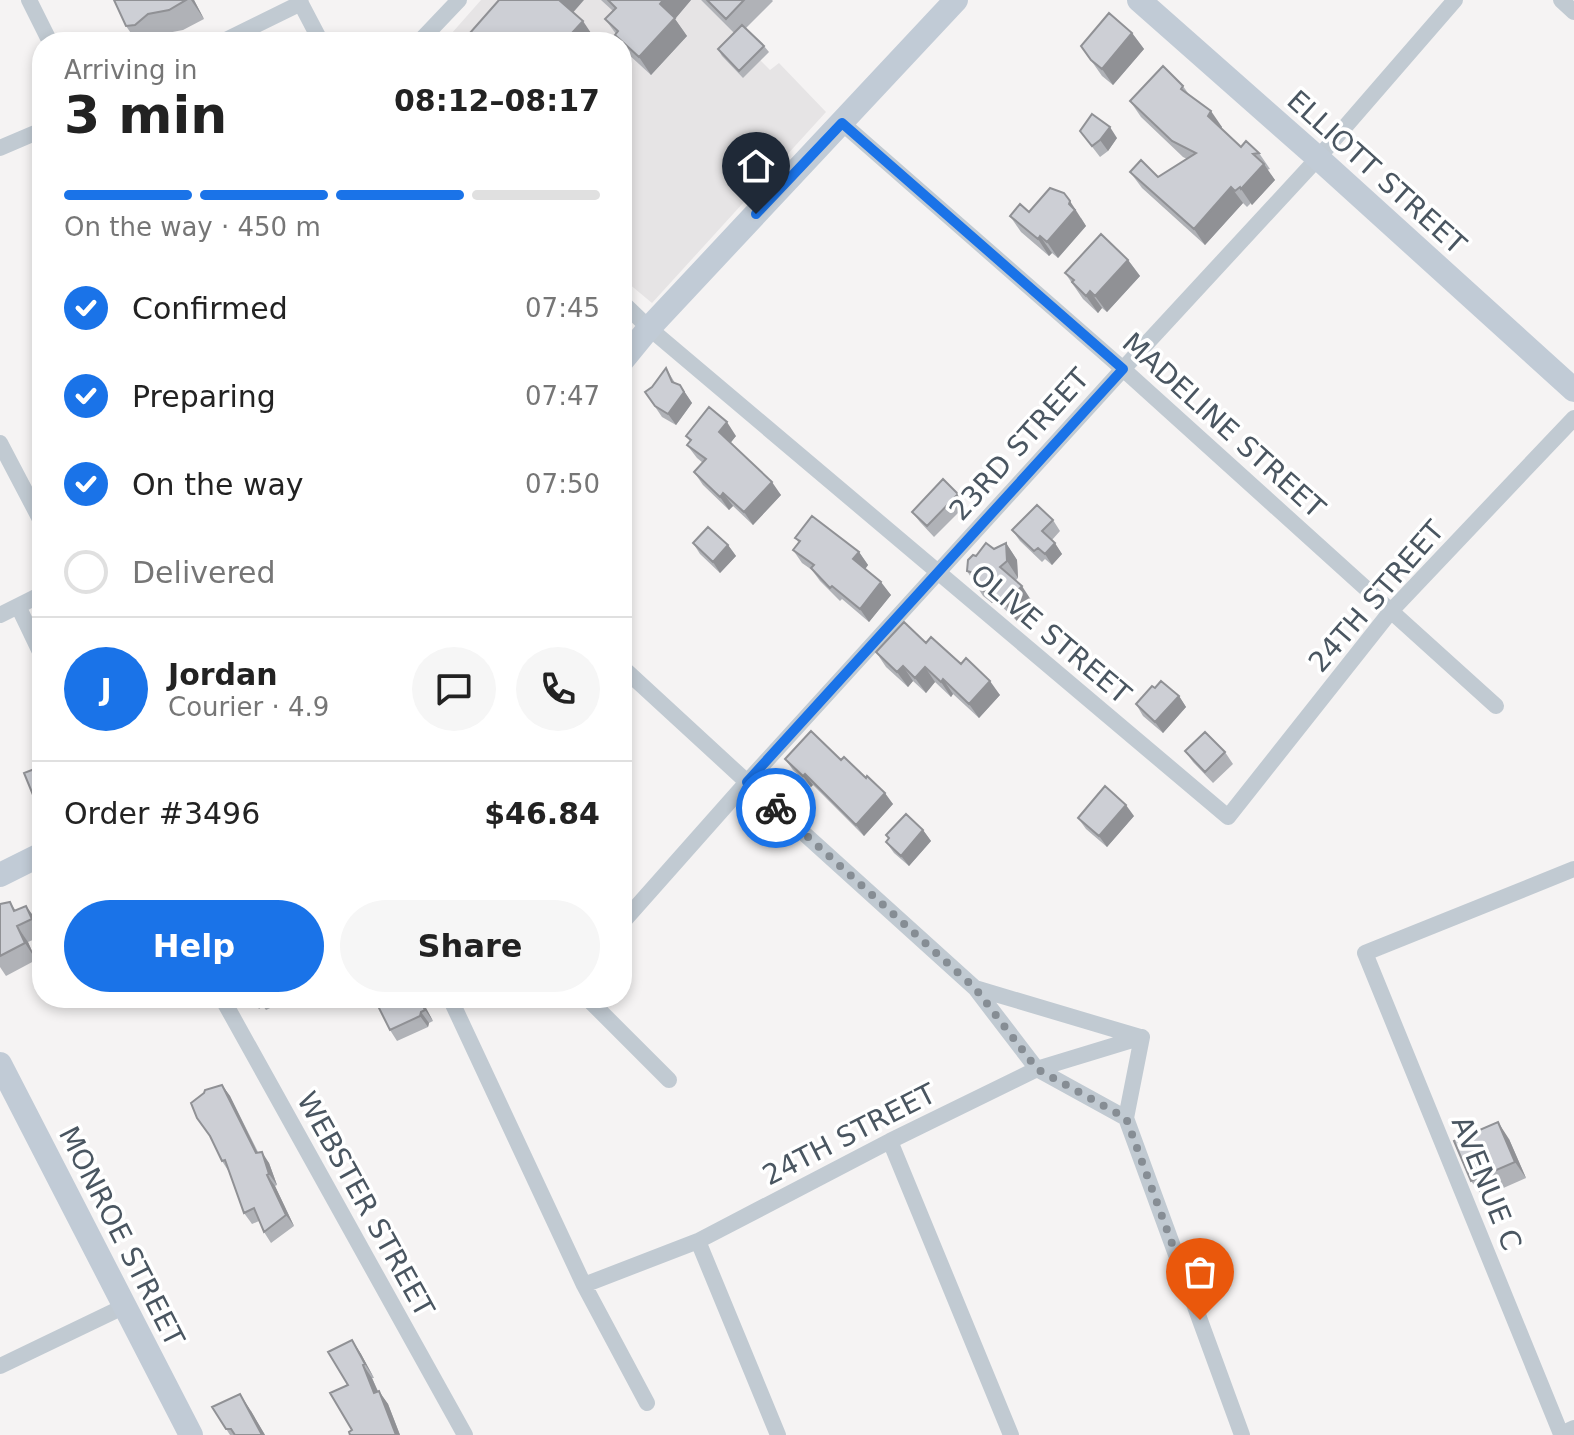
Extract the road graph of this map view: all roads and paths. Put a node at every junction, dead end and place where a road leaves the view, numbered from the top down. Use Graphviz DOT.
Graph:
graph roads {
  1 [pos="29,0"];
  2 [pos="459,0"];
  3 [pos="956,0"];
  4 [pos="1139,0"];
  5 [pos="1455,0"];
  6 [pos="1561,0"];
  7 [pos="300,2"];
  8 [pos="1574,12"];
  9 [pos="45,32"];
  10 [pos="242,32"];
  11 [pos="316,32"];
  12 [pos="429,32"];
  13 [pos="842,123"];
  14 [pos="32,134"];
  15 [pos="0,148"];
  16 [pos="1318,158"];
  17 [pos="632,312"];
  18 [pos="649,328"];
  19 [pos="632,349"];
  20 [pos="1123,369"];
  21 [pos="1574,390"];
  22 [pos="1574,418"];
  23 [pos="0,443"];
  24 [pos="32,504"];
  25 [pos="938,573"];
  26 [pos="32,599"];
  27 [pos="18,606"];
  28 [pos="1391,611"];
  29 [pos="0,615"];
  30 [pos="32,635"];
  31 [pos="632,676"];
  32 [pos="1496,706"];
  33 [pos="747,782"];
  34 [pos="1228,817"];
  35 [pos="32,859"];
  36 [pos="1574,869"];
  37 [pos="0,875"];
  38 [pos="632,912"];
  39 [pos="975,988"];
  40 [pos="228,1008"];
  41 [pos="455,1008"];
  42 [pos="597,1008"];
  43 [pos="1142,1037"];
  44 [pos="0,1064"];
  45 [pos="1037,1069"];
  46 [pos="669,1080"];
  47 [pos="8,1097"];
  48 [pos="1126,1118"];
  49 [pos="890,1141"];
  50 [pos="698,1241"];
  51 [pos="584,1285"];
  52 [pos="125,1306"];
  53 [pos="0,1366"];
  54 [pos="647,1403"];
  55 [pos="1568,1431"];
  56 [pos="191,1435"];
  57 [pos="465,1435"];
  58 [pos="778,1435"];
  59 [pos="1011,1435"];
  60 [pos="1242,1435"];
  1 -- 9 [label="street"];
  2 -- 12 [label="street"];
  3 -- 13 [label="street"];
  4 -- 16 [label="street, ELLIOTT STREET"];
  5 -- 16 [label="street, 23RD STREET"];
  6 -- 8 [label="street"];
  7 -- 10 [label="street"];
  7 -- 11 [label="street"];
  13 -- 18 [label="street"];
  13 -- 20 [label="street, MADELINE STREET"];
  14 -- 15 [label="street"];
  16 -- 20 [label="street, 23RD STREET"];
  16 -- 21 [label="street, ELLIOTT STREET"];
  17 -- 18 [label="street, OLIVE STREET"];
  18 -- 19 [label="street"];
  18 -- 25 [label="street, OLIVE STREET"];
  20 -- 25 [label="street, 23RD STREET"];
  20 -- 28 [label="street, MADELINE STREET"];
  22 -- 28 [label="street, 24TH STREET"];
  23 -- 24 [label="street"];
  25 -- 33 [label="street, 23RD STREET"];
  25 -- 34 [label="street, OLIVE STREET"];
  26 -- 27 [label="street"];
  27 -- 29 [label="street"];
  27 -- 30 [label="street"];
  28 -- 32 [label="street, MADELINE STREET"];
  28 -- 34 [label="street, 24TH STREET"];
  31 -- 33 [label="street"];
  33 -- 38 [label="street, 23RD STREET"];
  33 -- 39 [label="street"];
  35 -- 37 [label="street"];
  36 -- 55 [label="street, AVENUE C"];
  39 -- 43 [label="street"];
  39 -- 45 [label="street"];
  40 -- 57 [label="street, WEBSTER STREET"];
  41 -- 51 [label="street"];
  42 -- 46 [label="street"];
  43 -- 45 [label="street, 24TH STREET"];
  43 -- 48 [label="street"];
  44 -- 47 [label="street, MONROE STREET"];
  45 -- 48 [label="street"];
  45 -- 49 [label="street, 24TH STREET"];
  47 -- 52 [label="street, MONROE STREET"];
  48 -- 60 [label="street"];
  49 -- 50 [label="street, 24TH STREET"];
  49 -- 59 [label="street"];
  50 -- 51 [label="street, 24TH STREET"];
  50 -- 58 [label="street"];
  51 -- 54 [label="street"];
  52 -- 53 [label="street"];
  52 -- 56 [label="street, MONROE STREET"];
}
